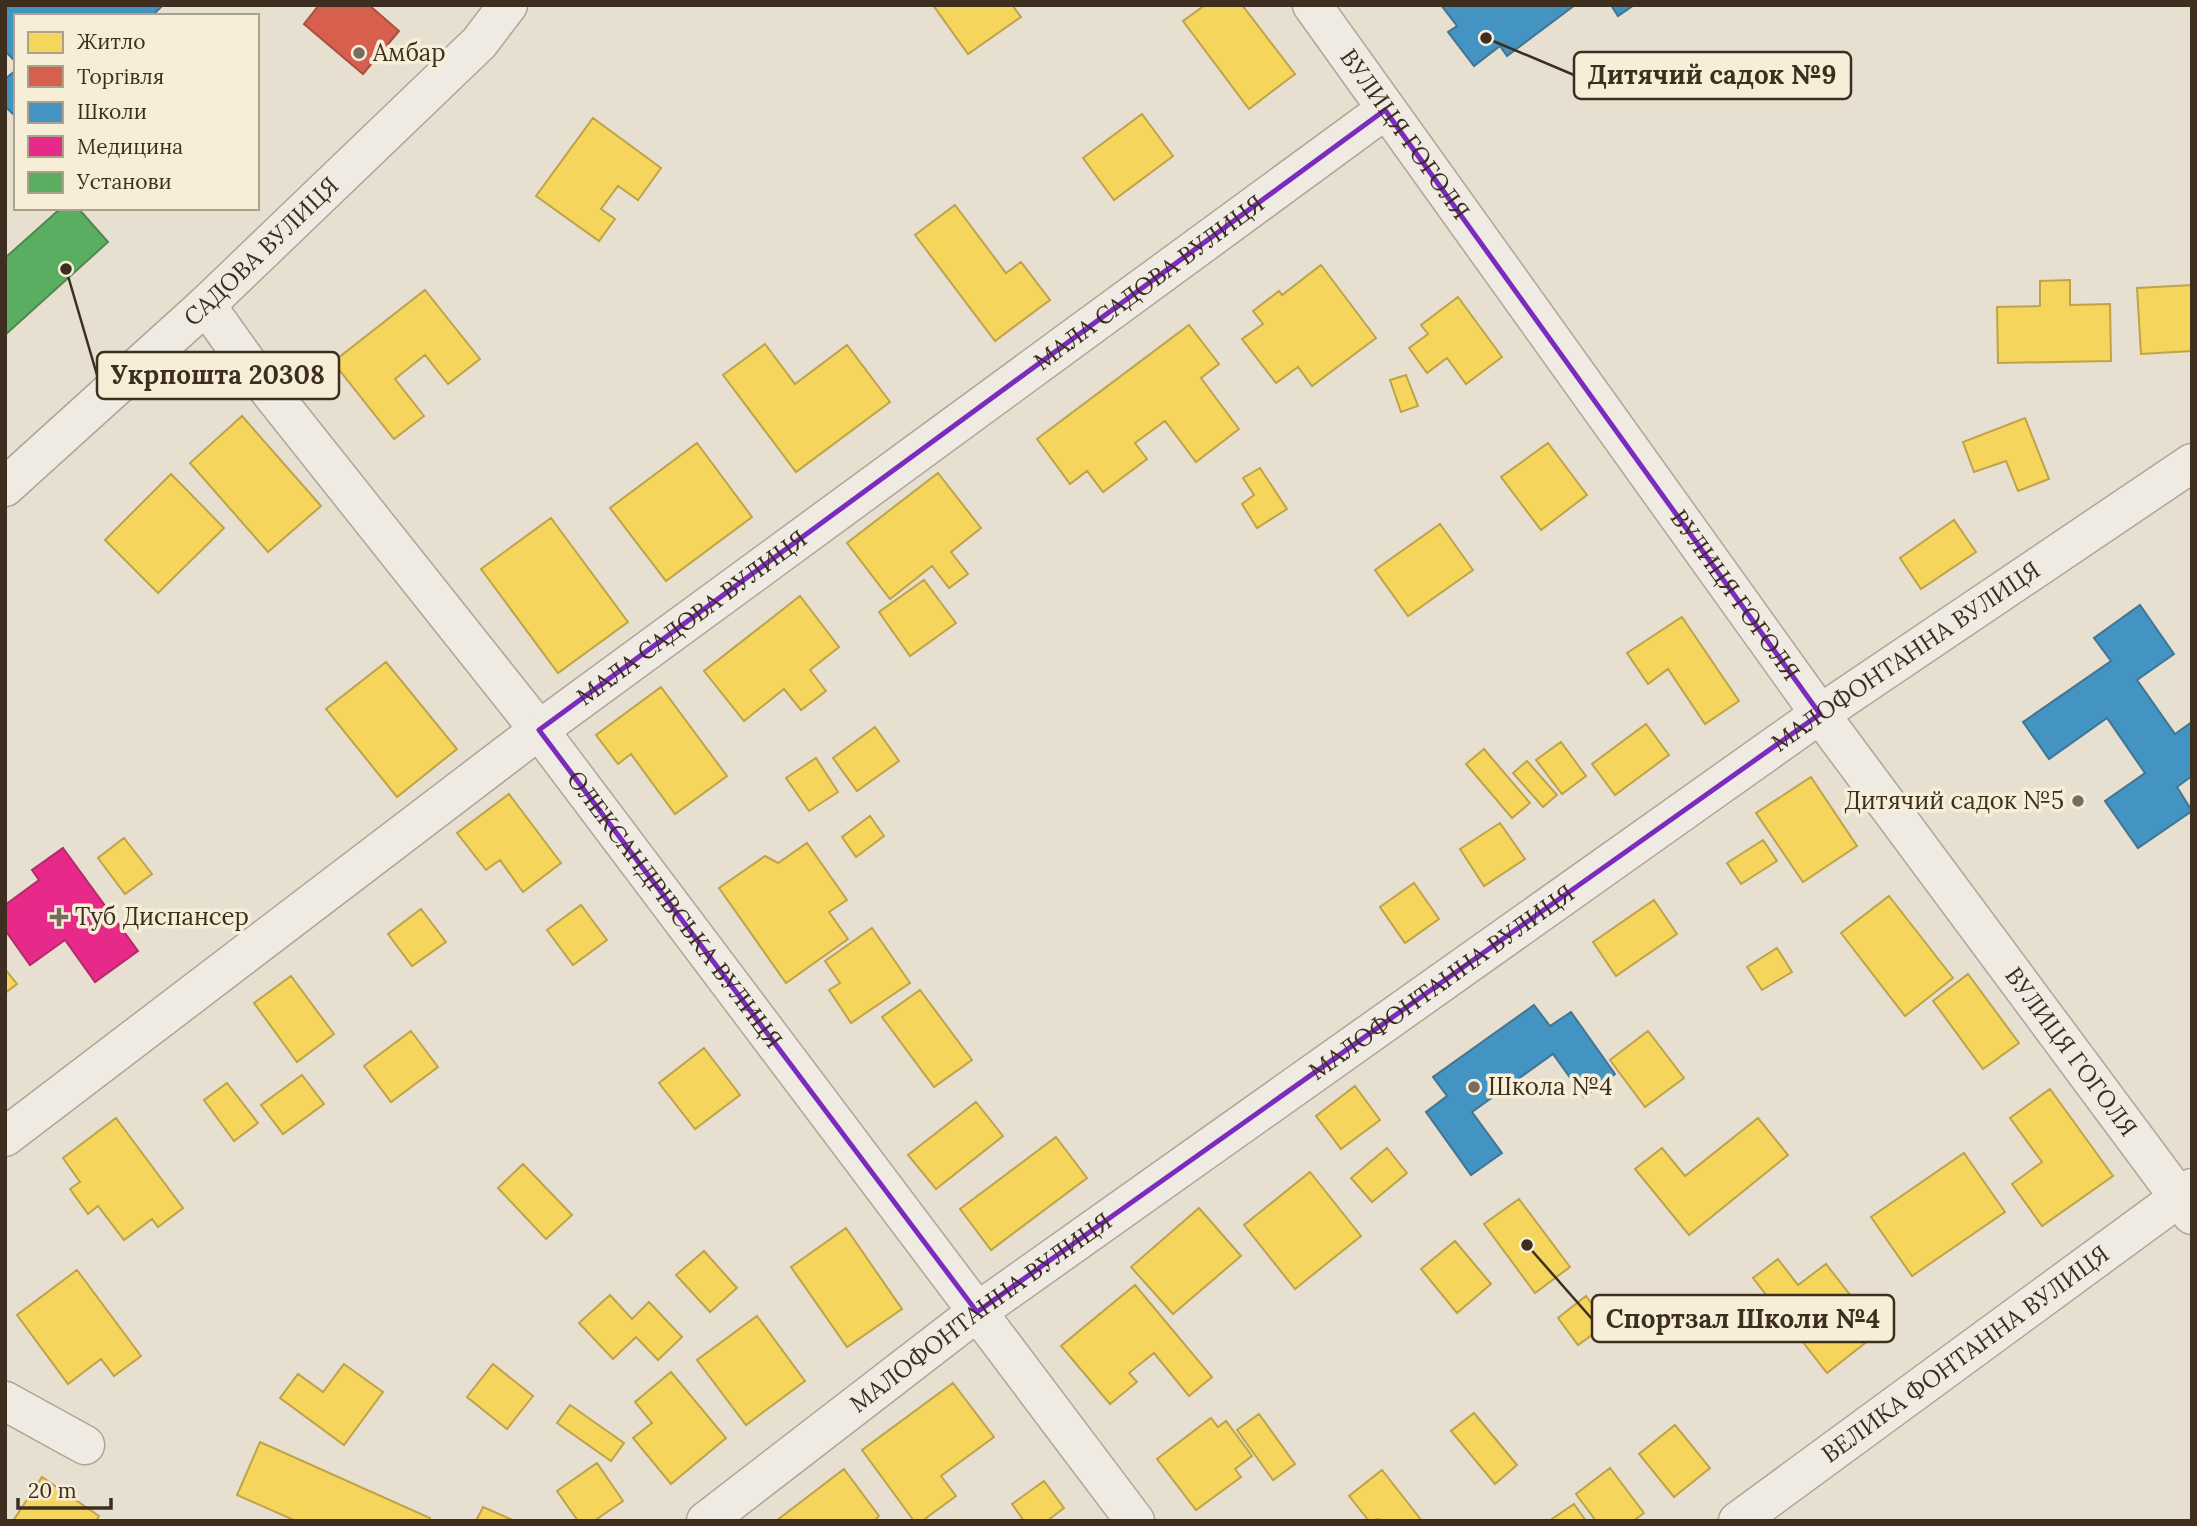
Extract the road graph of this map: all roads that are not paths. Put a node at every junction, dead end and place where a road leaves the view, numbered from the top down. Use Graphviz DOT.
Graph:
graph roads {
  1 [pos="508,5"];
  2 [pos="1312,5"];
  3 [pos="1385,110"];
  4 [pos="206,305"];
  5 [pos="2192,463"];
  6 [pos="5,487"];
  7 [pos="1820,714"];
  8 [pos="539,730"];
  9 [pos="5,1137"];
  10 [pos="2187,1200"];
  11 [pos="977,1312"];
  12 [pos="5,1401"];
  13 [pos="85,1445"];
  14 [pos="706,1521"];
  15 [pos="1135,1521"];
  16 [pos="1738,1521"];
  1 -- 4 [label="street, САДОВА ВУЛИЦЯ"];
  2 -- 3 [label="street, ВУЛИЦЯ ГОГОЛЯ"];
  3 -- 7 [label="street, ВУЛИЦЯ ГОГОЛЯ"];
  3 -- 8 [label="street, МАЛА САДОВА ВУЛИЦЯ"];
  4 -- 6 [label="street, САДОВА ВУЛИЦЯ"];
  4 -- 8 [label="street, ОЛЕКСАНДРІВСЬКА ВУЛИЦЯ"];
  5 -- 7 [label="street, МАЛОФОНТАННА ВУЛИЦЯ"];
  7 -- 10 [label="street, ВУЛИЦЯ ГОГОЛЯ"];
  7 -- 11 [label="street, МАЛОФОНТАННА ВУЛИЦЯ"];
  8 -- 9 [label="street, МАЛА САДОВА ВУЛИЦЯ"];
  8 -- 11 [label="street, ОЛЕКСАНДРІВСЬКА ВУЛИЦЯ"];
  10 -- 16 [label="street, ВЕЛИКА ФОНТАННА ВУЛИЦЯ"];
  11 -- 14 [label="street, МАЛОФОНТАННА ВУЛИЦЯ"];
  11 -- 15 [label="street, ОЛЕКСАНДРІВСЬКА ВУЛИЦЯ"];
  12 -- 13 [label="street"];
}
